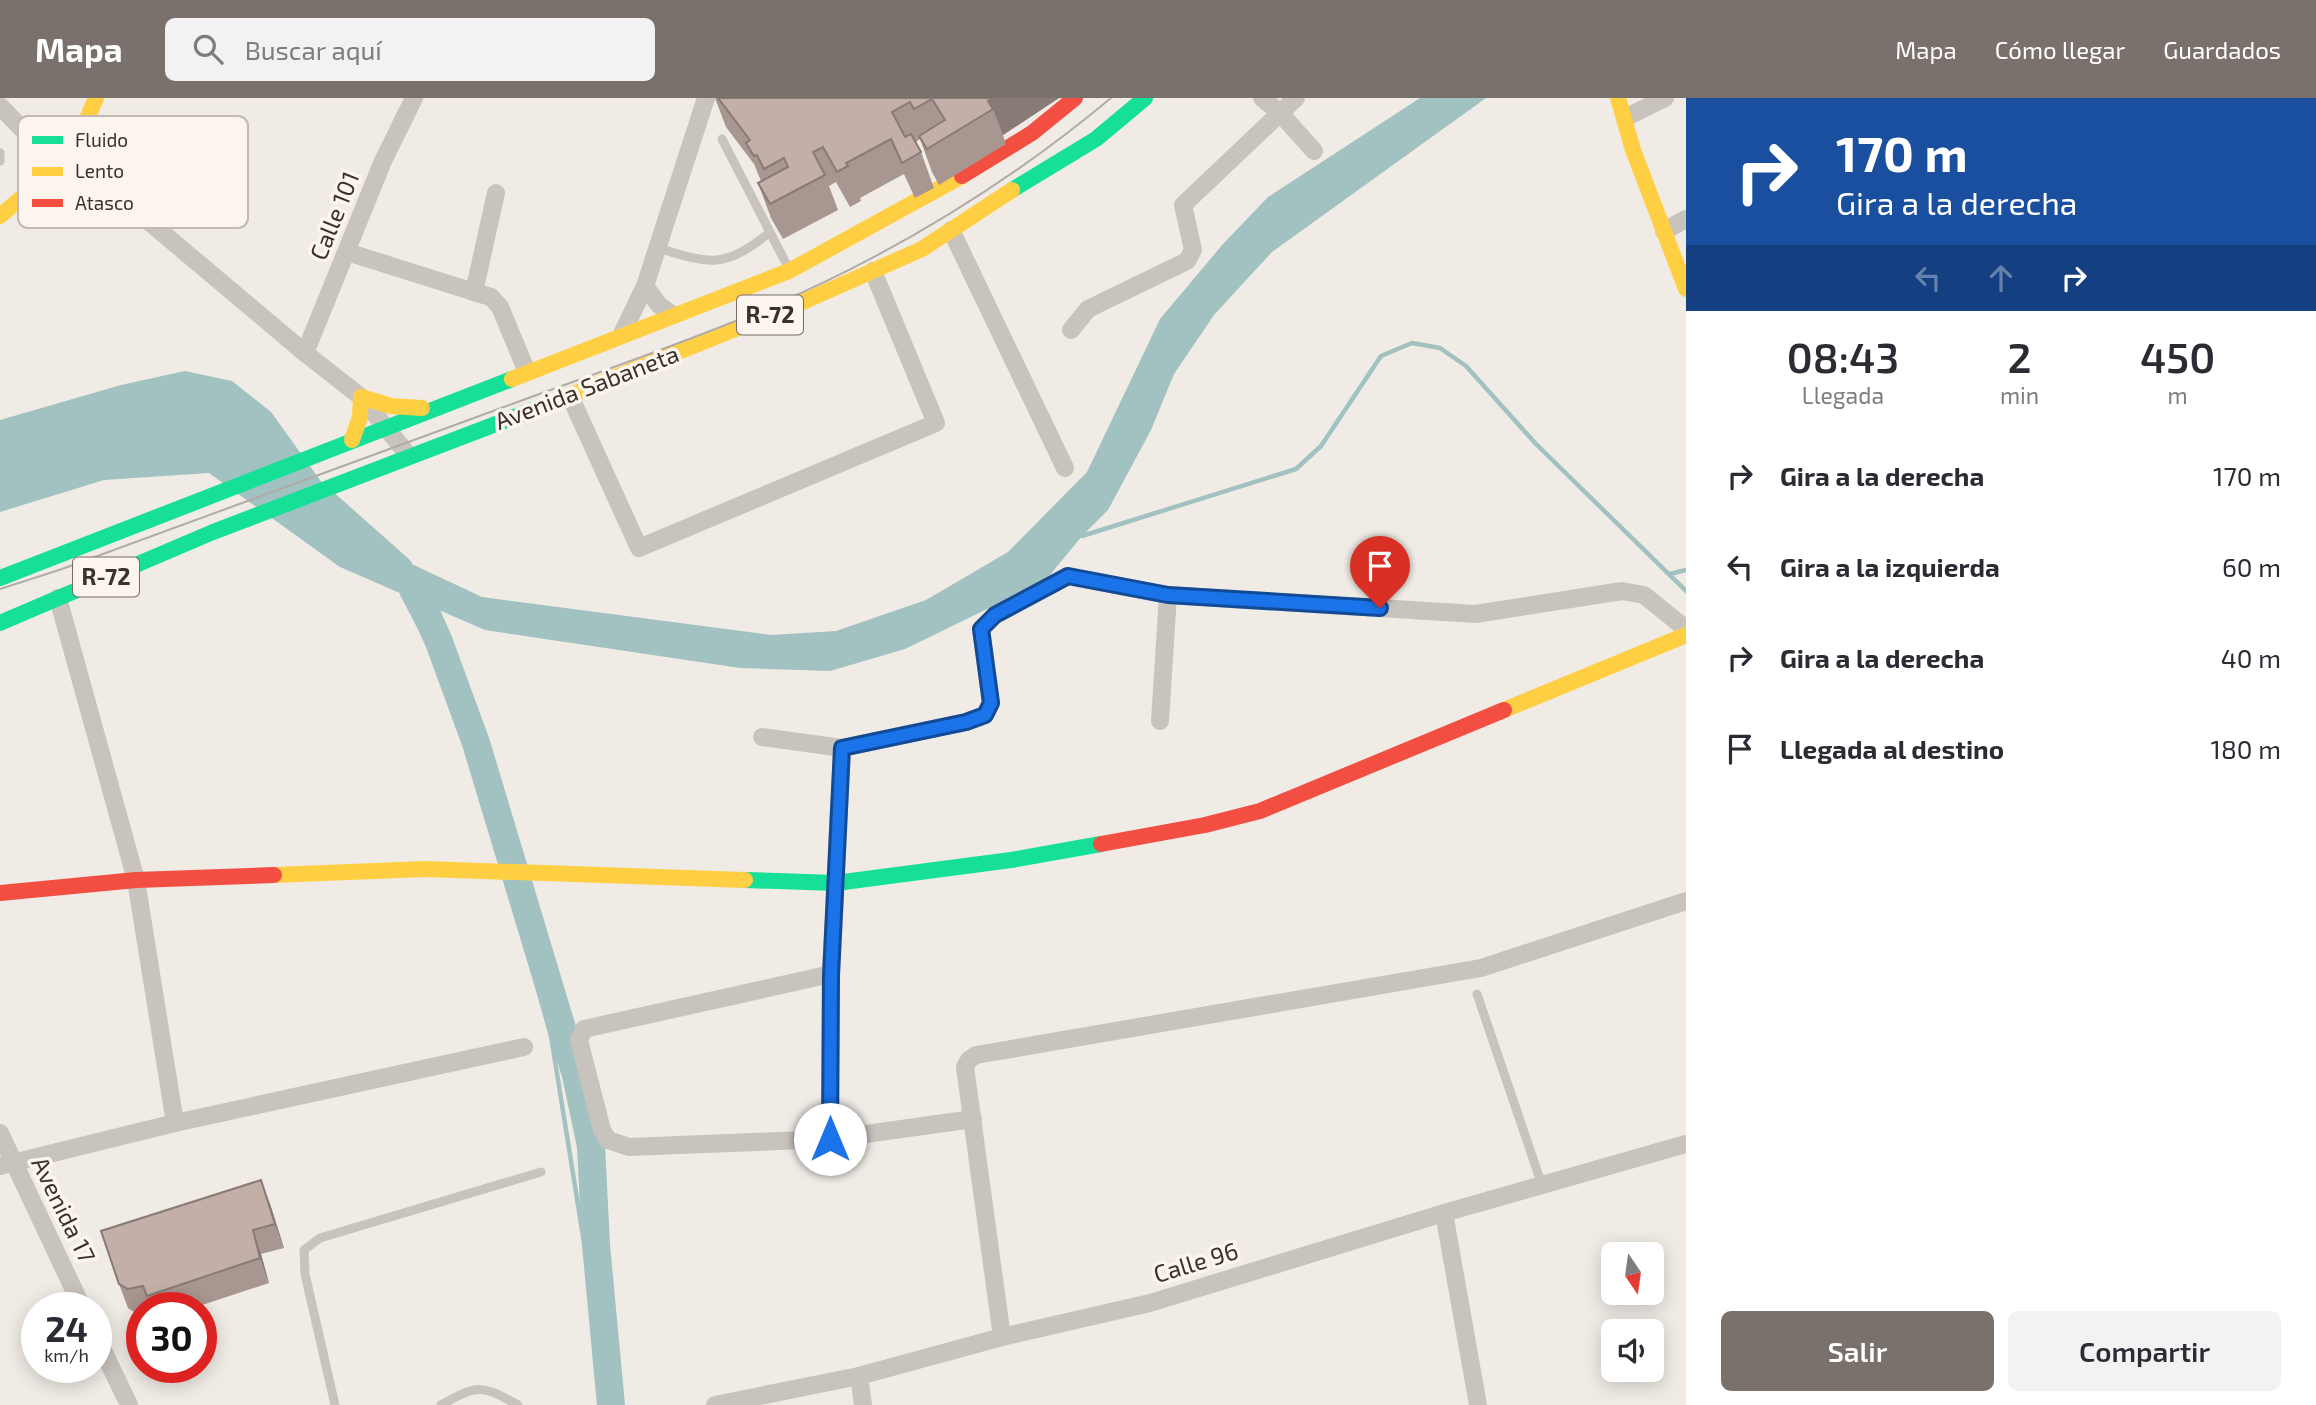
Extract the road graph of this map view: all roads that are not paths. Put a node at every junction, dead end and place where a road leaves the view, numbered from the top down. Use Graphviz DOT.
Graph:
graph roads {
  1 [pos="96,98"];
  2 [pos="414,98"];
  3 [pos="706,98"];
  4 [pos="1075,98"];
  5 [pos="1144,98"];
  6 [pos="1262,98"];
  7 [pos="1296,98"];
  8 [pos="1618,98"];
  9 [pos="1665,98"];
  10 [pos="0,106"];
  11 [pos="1280,113"];
  12 [pos="88,116"];
  13 [pos="1625,118"];
  14 [pos="18,125"];
  15 [pos="722,139"];
  16 [pos="1314,151"];
  17 [pos="0,153"];
  18 [pos="0,161"];
  19 [pos="496,193"];
  20 [pos="18,201"];
  21 [pos="0,216"];
  22 [pos="1686,219"];
  23 [pos="157,228"];
  24 [pos="951,230"];
  25 [pos="1664,231"];
  26 [pos="769,233"];
  27 [pos="658,248"];
  28 [pos="347,252"];
  29 [pos="789,271"];
  30 [pos="873,271"];
  31 [pos="645,286"];
  32 [pos="1686,289"];
  33 [pos="474,292"];
  34 [pos="673,315"];
  35 [pos="1071,330"];
  36 [pos="622,334"];
  37 [pos="305,353"];
  38 [pos="527,372"];
  39 [pos="569,396"];
  40 [pos="361,397"];
  41 [pos="441,407"];
  42 [pos="385,427"];
  43 [pos="350,441"];
  44 [pos="409,456"];
  45 [pos="1065,468"];
  46 [pos="0,578"];
  47 [pos="1168,595"];
  48 [pos="58,598"];
  49 [pos="0,623"];
  50 [pos="1686,629"];
  51 [pos="1686,635"];
  52 [pos="1160,721"];
  53 [pos="762,737"];
  54 [pos="842,748"];
  55 [pos="136,880"];
  56 [pos="836,883"];
  57 [pos="0,893"];
  58 [pos="1686,901"];
  59 [pos="831,975"];
  60 [pos="1477,993"];
  61 [pos="524,1047"];
  62 [pos="973,1119"];
  63 [pos="175,1123"];
  64 [pos="0,1133"];
  65 [pos="830,1139"];
  66 [pos="1686,1144"];
  67 [pos="7,1165"];
  68 [pos="541,1172"];
  69 [pos="1542,1185"];
  70 [pos="1444,1213"];
  71 [pos="74,1292"];
  72 [pos="1002,1337"];
  73 [pos="112,1369"];
  74 [pos="859,1376"];
  75 [pos="129,1405"];
  76 [pos="335,1405"];
  77 [pos="441,1405"];
  78 [pos="518,1405"];
  79 [pos="715,1405"];
  80 [pos="863,1405"];
  81 [pos="1478,1405"];
  1 -- 12 [label="main road"];
  2 -- 28 [label="street, Calle 101"];
  3 -- 27 [label="street"];
  4 -- 29 [label="main road, Avenida Sabaneta / R-72"];
  5 -- 24 [label="main road, Avenida Sabaneta / R-72"];
  6 -- 11 [label="street"];
  7 -- 11 [label="street"];
  8 -- 13 [label="main road"];
  9 -- 13 [label="street"];
  10 -- 14 [label="street"];
  11 -- 16 [label="street"];
  11 -- 35 [label="street"];
  13 -- 25 [label="main road"];
  15 -- 26 [label="lane"];
  17 -- 18 [label="lane"];
  19 -- 33 [label="street"];
  20 -- 21 [label="main road"];
  22 -- 25 [label="street"];
  23 -- 37 [label="street"];
  24 -- 30 [label="main road, Avenida Sabaneta / R-72"];
  24 -- 45 [label="street"];
  25 -- 32 [label="main road"];
  26 -- 27 [label="lane"];
  26 -- 29 [label="lane"];
  27 -- 31 [label="street"];
  28 -- 33 [label="street"];
  28 -- 37 [label="street, Calle 101"];
  29 -- 34 [label="main road, Avenida Sabaneta / R-72"];
  30 -- 39 [label="main road, Avenida Sabaneta / R-72"];
  30 -- 39 [label="street"];
  31 -- 34 [label="street"];
  31 -- 36 [label="street"];
  33 -- 38 [label="street"];
  34 -- 36 [label="main road, Avenida Sabaneta / R-72"];
  36 -- 38 [label="main road, Avenida Sabaneta / R-72"];
  37 -- 40 [label="street"];
  38 -- 41 [label="main road, Avenida Sabaneta / R-72"];
  39 -- 44 [label="main road, Avenida Sabaneta / R-72"];
  40 -- 41 [label="main road"];
  40 -- 42 [label="street"];
  40 -- 43 [label="main road"];
  41 -- 42 [label="main road, Avenida Sabaneta / R-72"];
  42 -- 43 [label="main road, Avenida Sabaneta / R-72"];
  42 -- 44 [label="street"];
  43 -- 46 [label="main road, Avenida Sabaneta / R-72"];
  44 -- 48 [label="main road, Avenida Sabaneta / R-72"];
  47 -- 50 [label="street"];
  47 -- 52 [label="street"];
  47 -- 54 [label="street"];
  48 -- 49 [label="main road, Avenida Sabaneta / R-72"];
  48 -- 55 [label="street"];
  51 -- 56 [label="main road"];
  53 -- 54 [label="street"];
  54 -- 56 [label="street"];
  55 -- 56 [label="main road"];
  55 -- 57 [label="main road"];
  55 -- 63 [label="street"];
  56 -- 59 [label="street"];
  58 -- 62 [label="street"];
  59 -- 65 [label="street"];
  59 -- 65 [label="street"];
  60 -- 69 [label="lane"];
  61 -- 63 [label="street"];
  62 -- 65 [label="street"];
  62 -- 72 [label="street"];
  63 -- 67 [label="street"];
  64 -- 67 [label="street, Avenida 17"];
  66 -- 69 [label="street, Calle 96"];
  67 -- 71 [label="street, Avenida 17"];
  68 -- 76 [label="lane"];
  69 -- 70 [label="street, Calle 96"];
  70 -- 72 [label="street, Calle 96"];
  70 -- 81 [label="street"];
  72 -- 74 [label="street, Calle 96"];
  73 -- 75 [label="street"];
  74 -- 79 [label="street, Calle 96"];
  74 -- 80 [label="street"];
  77 -- 78 [label="lane"];
}
